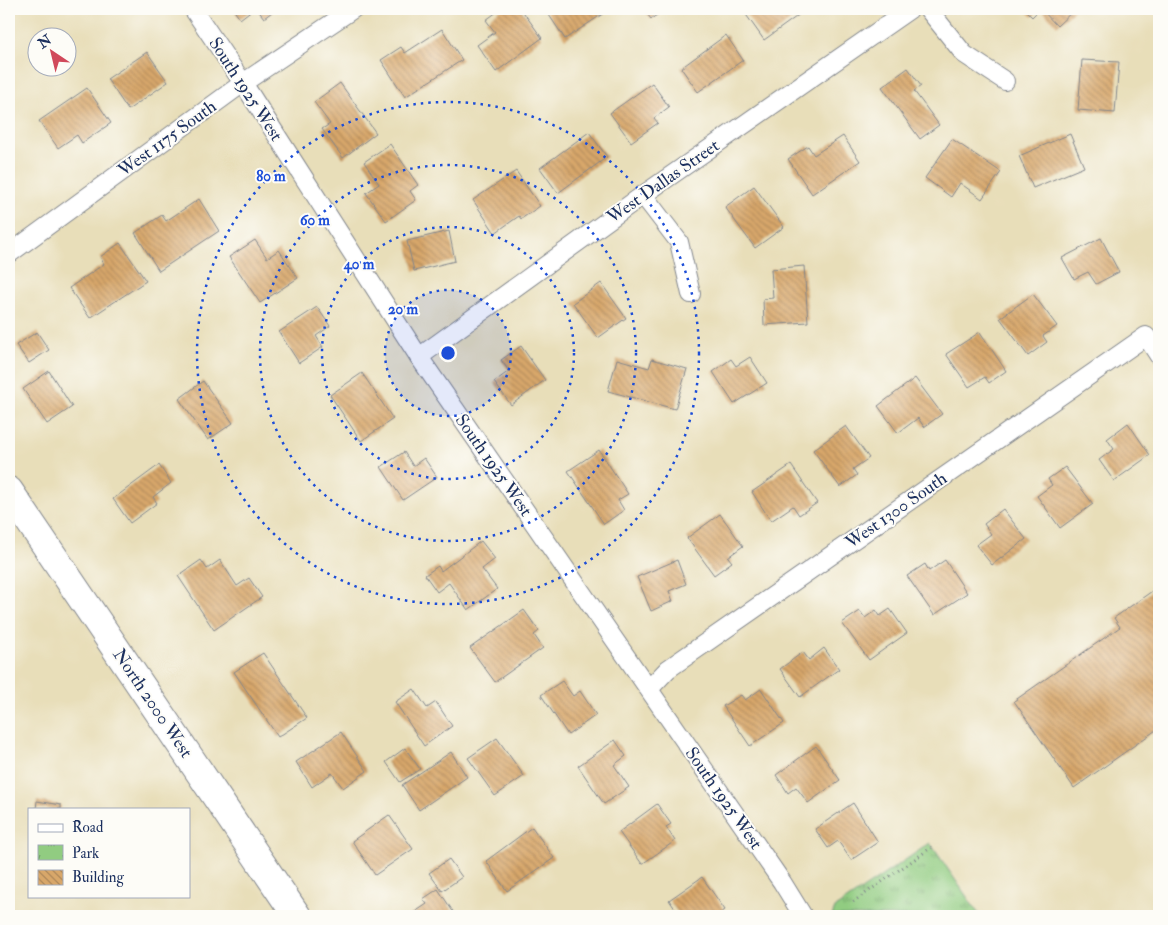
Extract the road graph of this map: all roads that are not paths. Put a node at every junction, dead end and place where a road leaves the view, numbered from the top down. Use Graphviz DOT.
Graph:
graph roads {
  1 [pos="193,9"];
  2 [pos="353,9"];
  3 [pos="910,9"];
  4 [pos="928,9"];
  5 [pos="1005,82"];
  6 [pos="243,83"];
  7 [pos="643,195"];
  8 [pos="9,254"];
  9 [pos="691,294"];
  10 [pos="1159,356"];
  11 [pos="419,357"];
  12 [pos="9,491"];
  13 [pos="649,689"];
  14 [pos="297,916"];
  15 [pos="803,916"];
  1 -- 6 [label="street, South 1925 West"];
  2 -- 6 [label="street, West 1175 South"];
  3 -- 7 [label="street, West Dallas Street"];
  4 -- 5 [label="street"];
  6 -- 8 [label="street, West 1175 South"];
  6 -- 11 [label="street, South 1925 West"];
  7 -- 9 [label="street"];
  7 -- 11 [label="street, West Dallas Street"];
  10 -- 13 [label="street, West 1300 South"];
  11 -- 13 [label="street, South 1925 West"];
  12 -- 14 [label="main road, North 2000 West"];
  13 -- 15 [label="street, South 1925 West"];
}
